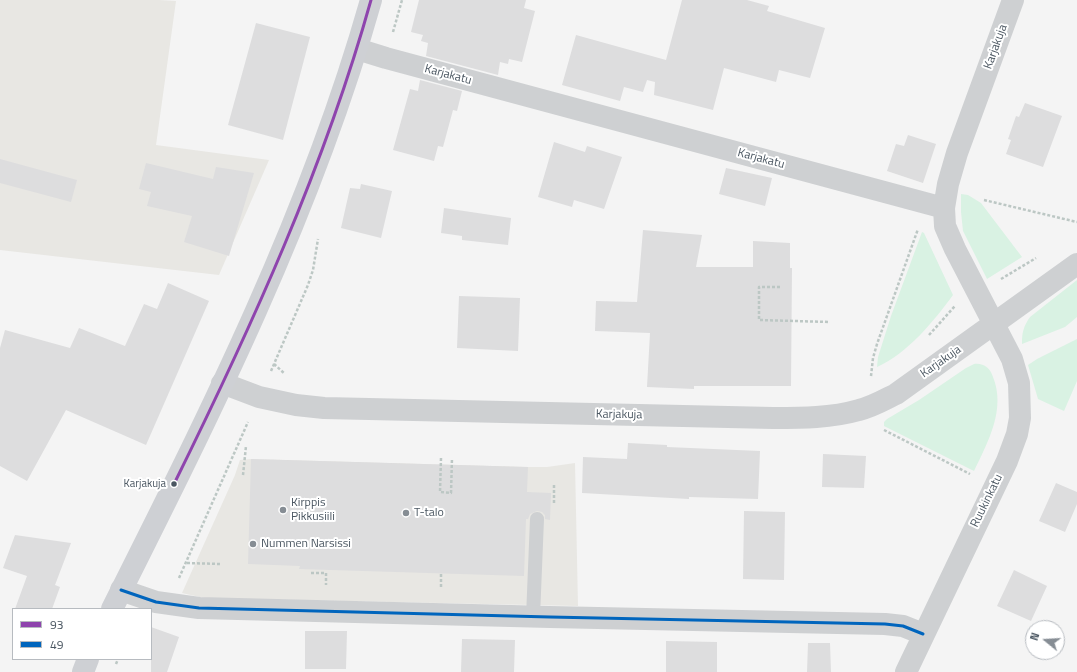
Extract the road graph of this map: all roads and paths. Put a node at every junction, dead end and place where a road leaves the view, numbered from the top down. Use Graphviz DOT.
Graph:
graph roads {
  1 [pos="371,0"];
  2 [pos="402,0"];
  3 [pos="1013,0"];
  4 [pos="357,49"];
  5 [pos="386,58"];
  6 [pos="984,200"];
  7 [pos="944,208"];
  8 [pos="1077,222"];
  9 [pos="919,225"];
  10 [pos="319,236"];
  11 [pos="1077,264"];
  12 [pos="780,287"];
  13 [pos="957,305"];
  14 [pos="830,322"];
  15 [pos="994,324"];
  16 [pos="925,340"];
  17 [pos="274,364"];
  18 [pos="878,375"];
  19 [pos="290,378"];
  20 [pos="222,383"];
  21 [pos="259,397"];
  22 [pos="864,409"];
  23 [pos="246,446"];
  24 [pos="441,458"];
  25 [pos="452,458"];
  26 [pos="243,475"];
  27 [pos="974,476"];
  28 [pos="537,519"];
  29 [pos="187,562"];
  30 [pos="221,564"];
  31 [pos="311,573"];
  32 [pos="326,573"];
  33 [pos="441,574"];
  34 [pos="441,579"];
  35 [pos="116,600"];
  36 [pos="156,602"];
  37 [pos="533,617"];
  38 [pos="923,634"];
  39 [pos="88,660"];
  40 [pos="83,672"];
  41 [pos="906,672"];
  1 -- 4 [label="street"];
  2 -- 5 [label="path"];
  3 -- 7 [label="street, Karjakuja"];
  4 -- 5 [label="street, Karjakatu"];
  4 -- 20 [label="street"];
  5 -- 7 [label="street, Karjakatu"];
  6 -- 8 [label="path"];
  7 -- 15 [label="street"];
  9 -- 18 [label="path"];
  10 -- 17 [label="path"];
  11 -- 15 [label="street"];
  12 -- 14 [label="path"];
  13 -- 16 [label="path"];
  15 -- 22 [label="street, Karjakuja"];
  15 -- 38 [label="street, Ruukinkatu"];
  17 -- 19 [label="path"];
  17 -- 21 [label="path"];
  20 -- 21 [label="street, Karjakuja"];
  20 -- 35 [label="street"];
  21 -- 22 [label="street, Karjakuja"];
  21 -- 29 [label="path"];
  22 -- 27 [label="path"];
  23 -- 26 [label="path"];
  24 -- 25 [label="path"];
  28 -- 37 [label="lane"];
  29 -- 30 [label="path"];
  29 -- 36 [label="path"];
  31 -- 32 [label="path"];
  33 -- 34 [label="path"];
  35 -- 36 [label="street"];
  36 -- 37 [label="street"];
  37 -- 38 [label="street"];
  38 -- 41 [label="street, Ruukinkatu"];
  39 -- 40 [label="street"];
}
